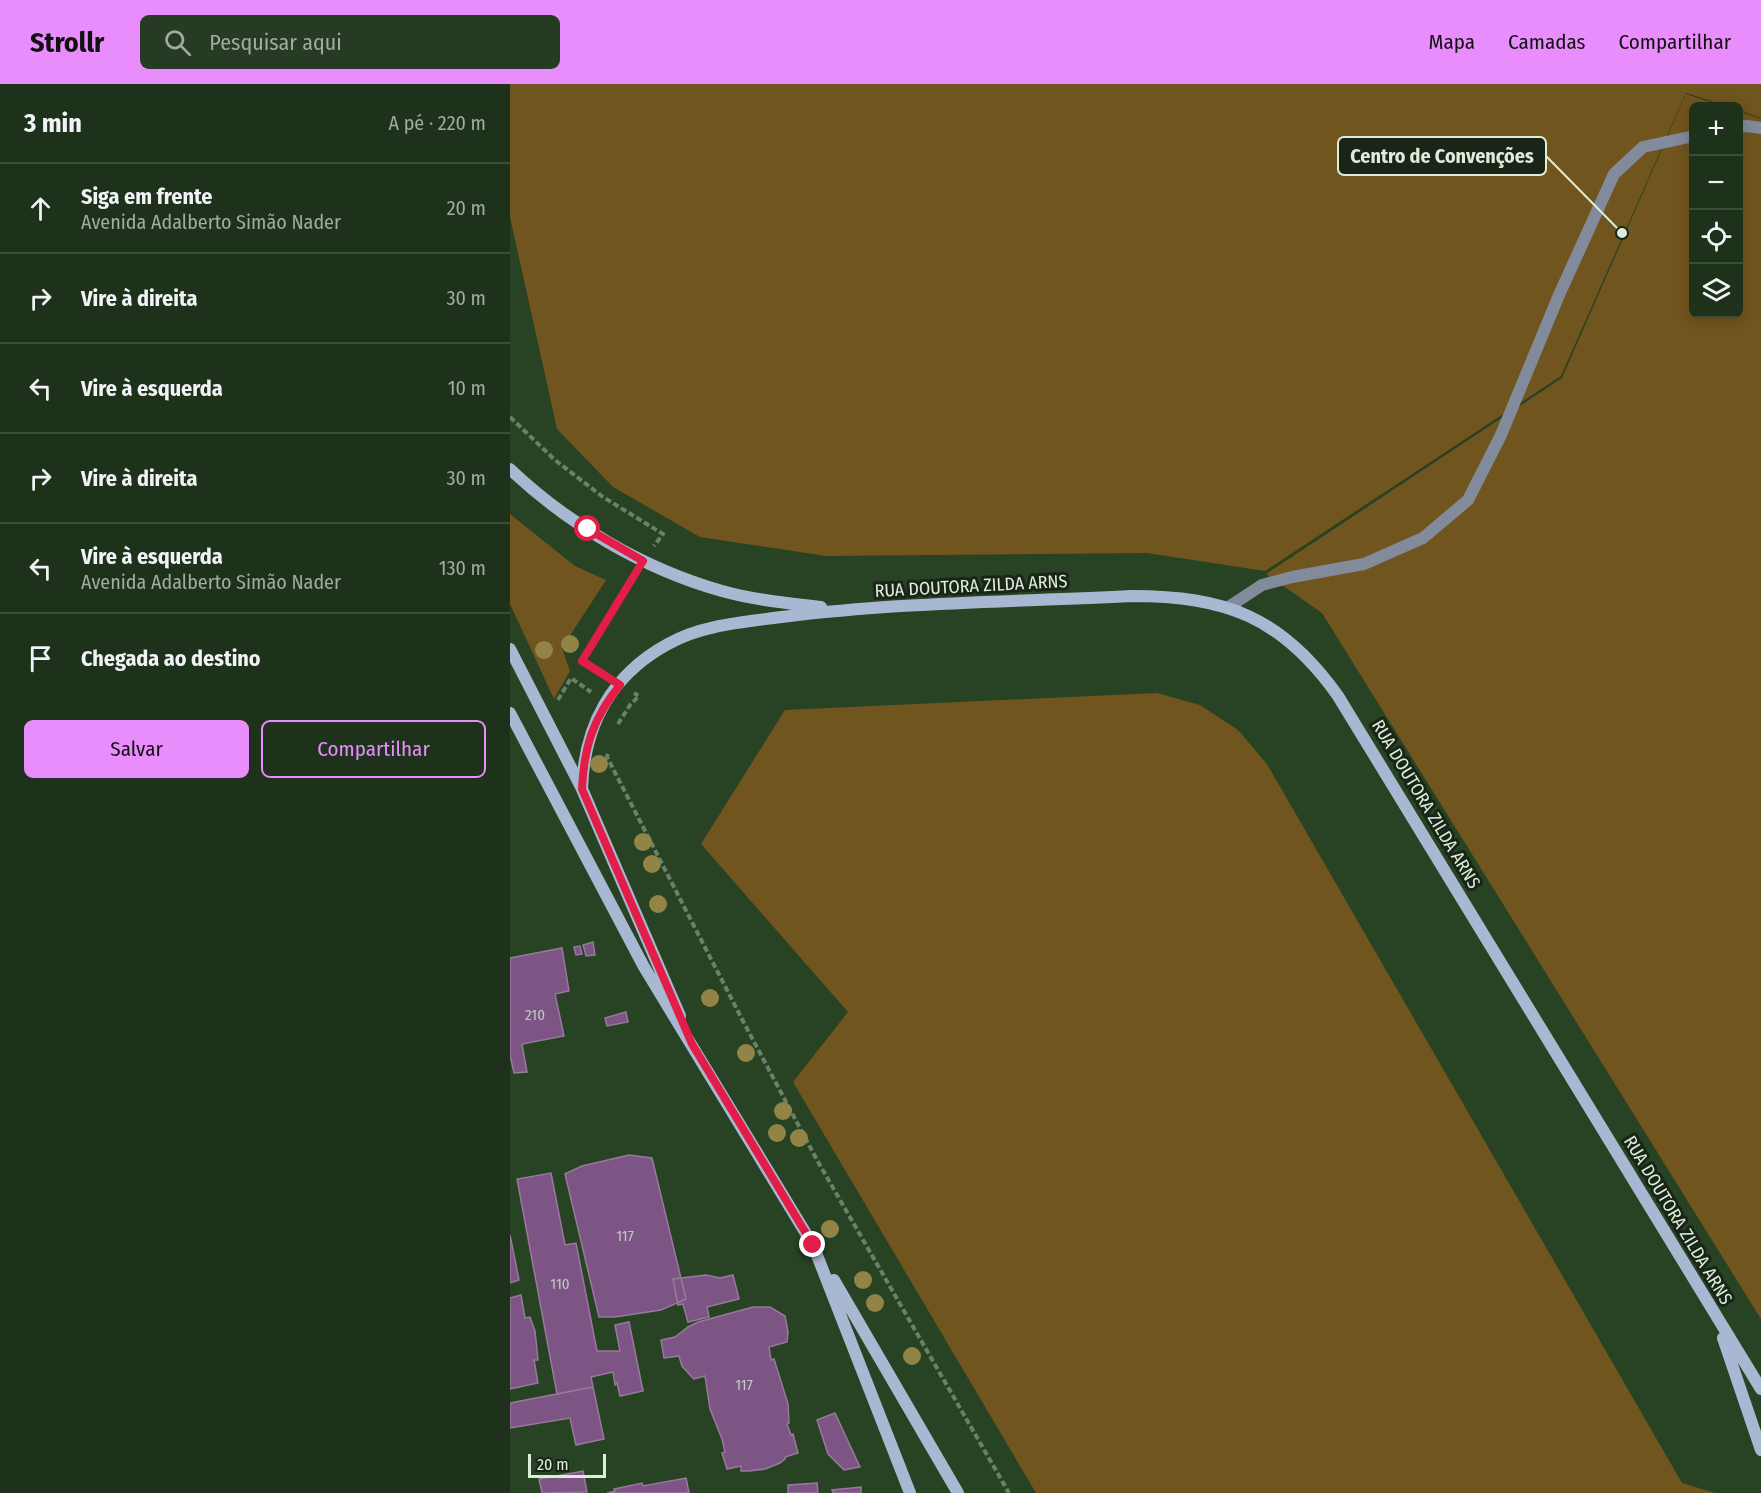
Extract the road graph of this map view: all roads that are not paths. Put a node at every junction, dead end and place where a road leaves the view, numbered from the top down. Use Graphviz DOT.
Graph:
graph roads {
  1 [pos="1743,126"];
  2 [pos="1761,128"];
  3 [pos="1689,137"];
  4 [pos="510,469"];
  5 [pos="1227,608"];
  6 [pos="838,610"];
  7 [pos="510,649"];
  8 [pos="510,713"];
  9 [pos="582,789"];
  10 [pos="692,1044"];
  11 [pos="813,1245"];
  12 [pos="1716,1317"];
  13 [pos="1761,1389"];
  14 [pos="1761,1450"];
  15 [pos="910,1493"];
  16 [pos="958,1493"];
  1 -- 2 [label="lane"];
  3 -- 5 [label="lane"];
  4 -- 6 [label="main road"];
  5 -- 6 [label="main road, RUA DOUTORA ZILDA ARNS"];
  5 -- 12 [label="main road, RUA DOUTORA ZILDA ARNS"];
  6 -- 9 [label="main road"];
  7 -- 9 [label="main road"];
  8 -- 10 [label="main road"];
  9 -- 10 [label="main road"];
  10 -- 11 [label="main road"];
  11 -- 15 [label="main road"];
  11 -- 16 [label="main road"];
  12 -- 13 [label="main road, RUA DOUTORA ZILDA ARNS"];
  12 -- 14 [label="main road"];
}
